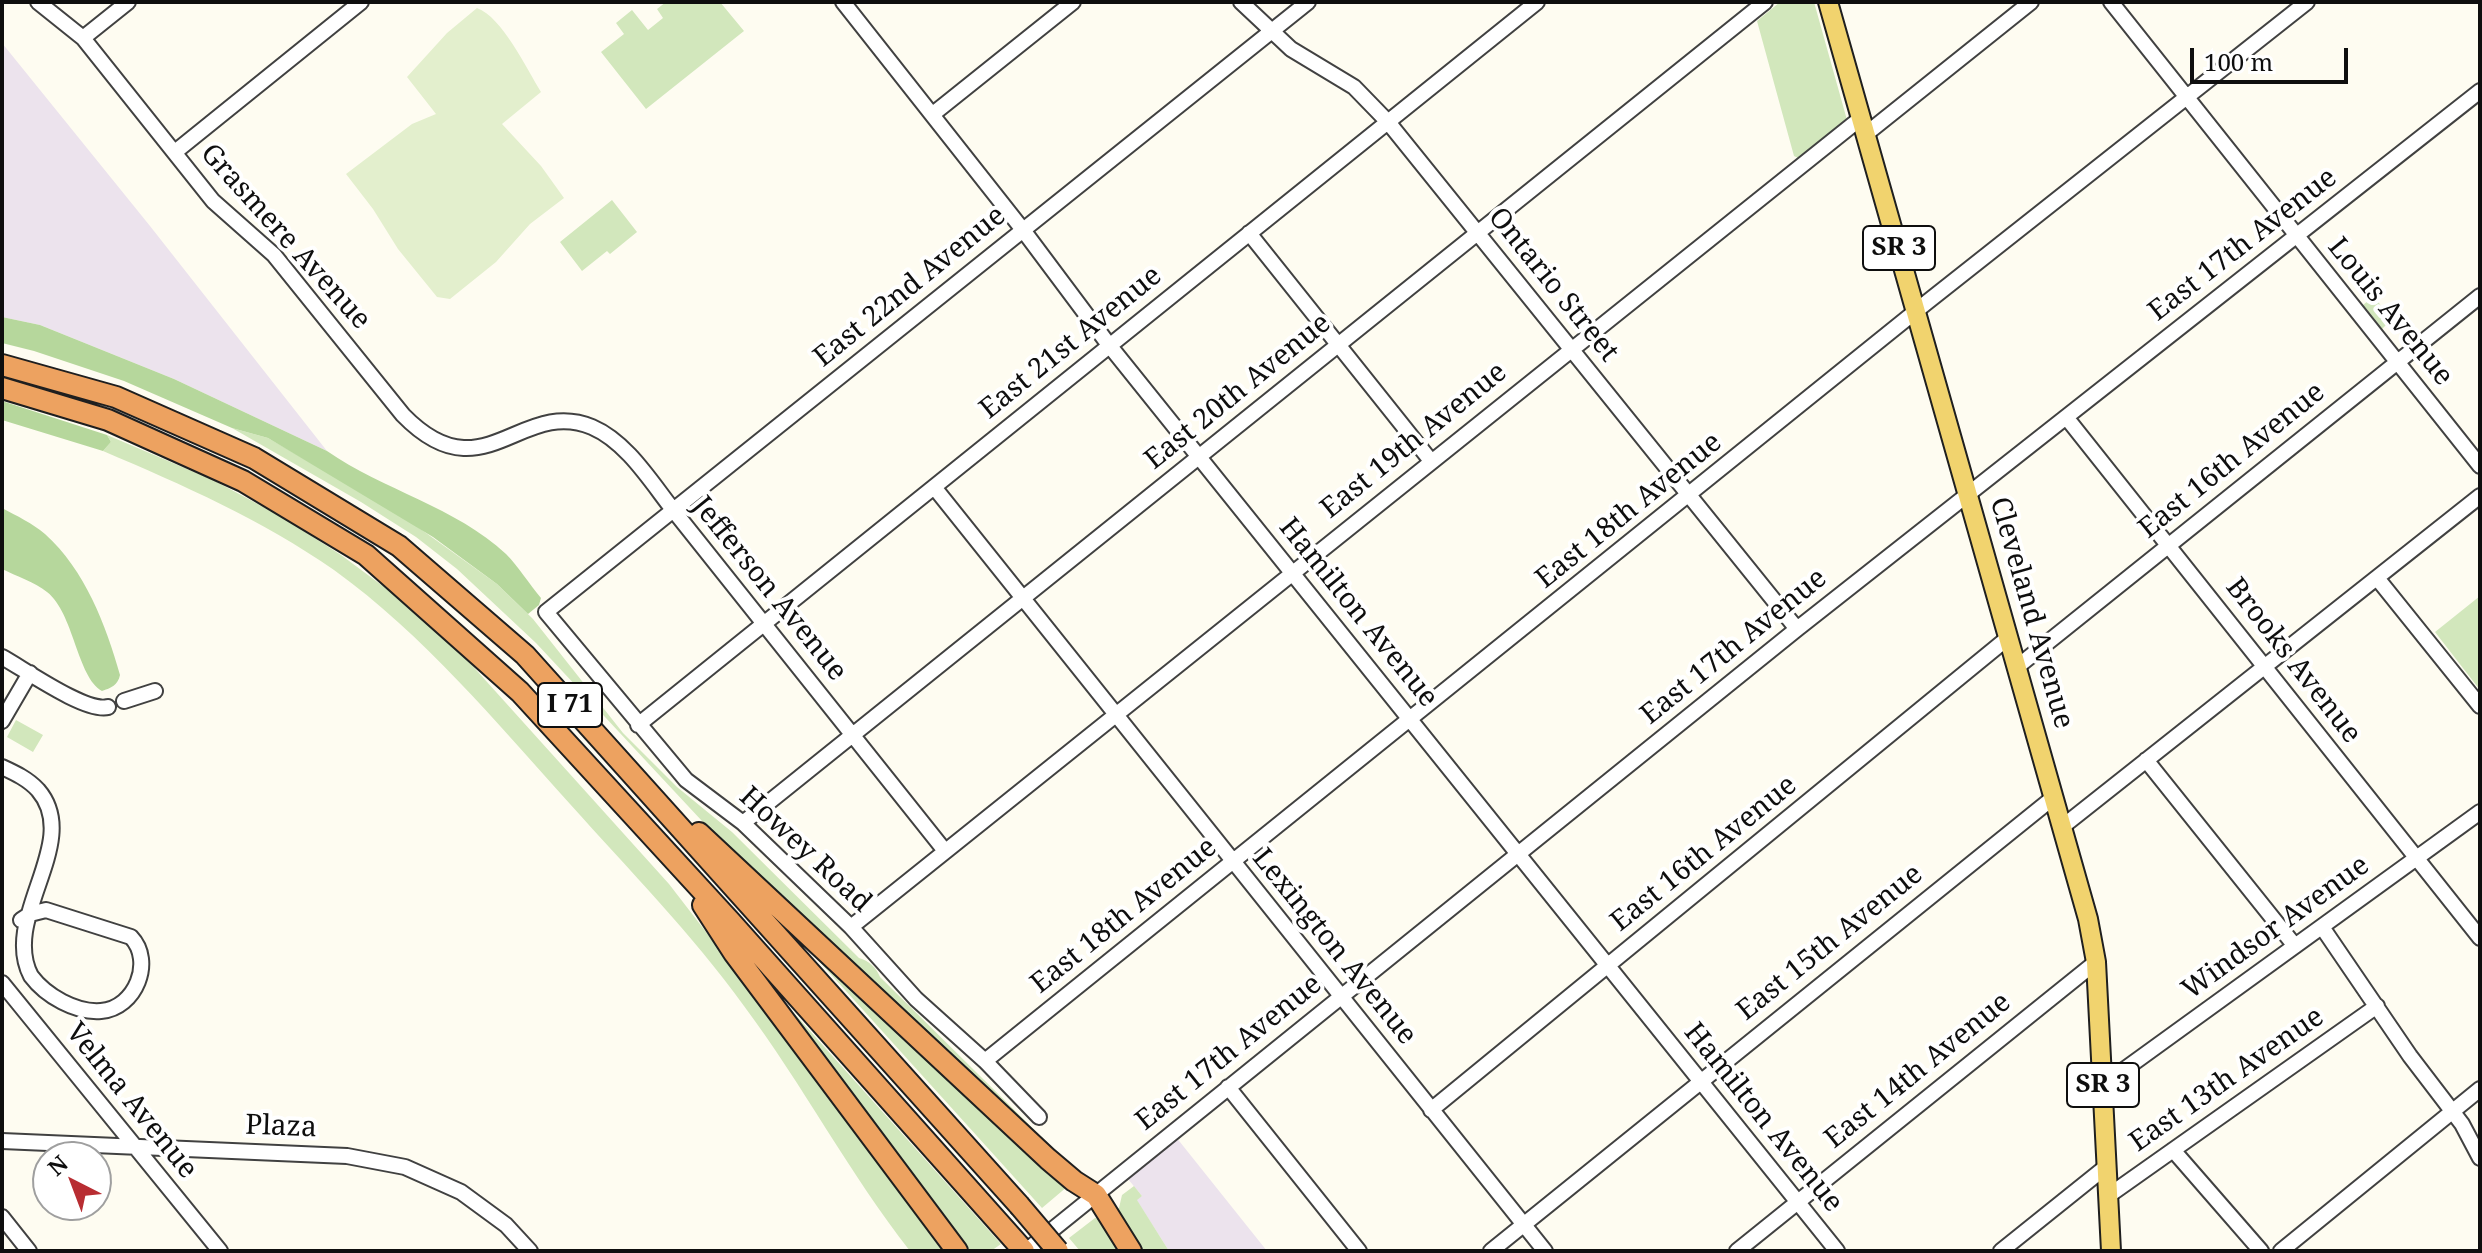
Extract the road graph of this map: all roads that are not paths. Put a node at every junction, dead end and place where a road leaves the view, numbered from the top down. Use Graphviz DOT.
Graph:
graph roads {
  1 [pos="38,2"];
  2 [pos="128,2"];
  3 [pos="361,2"];
  4 [pos="844,2"];
  5 [pos="1073,2"];
  6 [pos="1241,2"];
  7 [pos="1308,2"];
  8 [pos="1537,2"];
  9 [pos="1765,2"];
  10 [pos="1828,2"];
  11 [pos="2031,2"];
  12 [pos="2111,2"];
  13 [pos="2307,2"];
  14 [pos="1271,31"];
  15 [pos="83,38"];
  16 [pos="2480,91"];
  17 [pos="2186,97"];
  18 [pos="933,114"];
  19 [pos="1388,122"];
  20 [pos="1864,126"];
  21 [pos="175,152"];
  22 [pos="1023,230"];
  23 [pos="1249,233"];
  24 [pos="1478,233"];
  25 [pos="2297,236"];
  26 [pos="2480,296"];
  27 [pos="1917,312"];
  28 [pos="1109,345"];
  29 [pos="1338,345"];
  30 [pos="1571,350"];
  31 [pos="2397,363"];
  32 [pos="2,365"];
  33 [pos="2,388"];
  34 [pos="2066,417"];
  35 [pos="519,434"];
  36 [pos="1199,457"];
  37 [pos="1431,461"];
  38 [pos="2480,466"];
  39 [pos="934,487"];
  40 [pos="1969,494"];
  41 [pos="2480,496"];
  42 [pos="1689,497"];
  43 [pos="674,511"];
  44 [pos="2168,545"];
  45 [pos="1292,573"];
  46 [pos="2377,578"];
  47 [pos="1022,599"];
  48 [pos="546,612"];
  49 [pos="763,624"];
  50 [pos="1797,629"];
  51 [pos="2009,637"];
  52 [pos="2,657"];
  53 [pos="2017,667"];
  54 [pos="2265,667"];
  55 [pos="30,673"];
  56 [pos="155,691"];
  57 [pos="124,701"];
  58 [pos="2480,706"];
  59 [pos="108,707"];
  60 [pos="1115,714"];
  61 [pos="1410,719"];
  62 [pos="2,721"];
  63 [pos="638,725"];
  64 [pos="853,735"];
  65 [pos="2146,760"];
  66 [pos="2,767"];
  67 [pos="628,770"];
  68 [pos="2054,797"];
  69 [pos="2480,812"];
  70 [pos="743,823"];
  71 [pos="2062,827"];
  72 [pos="945,851"];
  73 [pos="1517,855"];
  74 [pos="2416,858"];
  75 [pos="1233,862"];
  76 [pos="682,871"];
  77 [pos="31,888"];
  78 [pos="46,910"];
  79 [pos="21,920"];
  80 [pos="851,927"];
  81 [pos="2322,927"];
  82 [pos="2480,938"];
  83 [pos="2295,946"];
  84 [pos="2096,962"];
  85 [pos="1607,966"];
  86 [pos="2,983"];
  87 [pos="1340,997"];
  88 [pos="2377,1006"];
  89 [pos="985,1061"];
  90 [pos="1702,1081"];
  91 [pos="2103,1085"];
  92 [pos="1228,1087"];
  93 [pos="2480,1089"];
  94 [pos="1431,1110"];
  95 [pos="2453,1111"];
  96 [pos="1039,1117"];
  97 [pos="2,1141"];
  98 [pos="135,1148"];
  99 [pos="2173,1150"];
  100 [pos="2480,1158"];
  101 [pos="2107,1166"];
  102 [pos="1096,1195"];
  103 [pos="2108,1196"];
  104 [pos="1798,1202"];
  105 [pos="2,1217"];
  106 [pos="1524,1224"];
  107 [pos="952,1246"];
  108 [pos="29,1251"];
  109 [pos="220,1251"];
  110 [pos="530,1251"];
  111 [pos="1025,1251"];
  112 [pos="1058,1251"];
  113 [pos="1131,1251"];
  114 [pos="1359,1251"];
  115 [pos="1491,1251"];
  116 [pos="1545,1251"];
  117 [pos="1737,1251"];
  118 [pos="1837,1251"];
  119 [pos="2001,1251"];
  120 [pos="2111,1251"];
  121 [pos="2261,1251"];
  122 [pos="2281,1251"];
  1 -- 15 [label="street, Grasmere Avenue"];
  2 -- 15 [label="street"];
  3 -- 21 [label="street"];
  4 -- 18 [label="street, Hamilton Avenue"];
  5 -- 18 [label="street"];
  6 -- 14 [label="street, Ontario Street"];
  7 -- 14 [label="street, East 22nd Avenue"];
  8 -- 19 [label="street, East 21st Avenue"];
  9 -- 24 [label="street, East 20th Avenue"];
  10 -- 20 [label="main road, Cleveland Avenue / SR 3"];
  11 -- 20 [label="street, East 19th Avenue"];
  12 -- 17 [label="street, Louis Avenue"];
  13 -- 17 [label="street, East 18th Avenue"];
  14 -- 19 [label="street, Ontario Street"];
  14 -- 22 [label="street, East 22nd Avenue"];
  15 -- 21 [label="street, Grasmere Avenue"];
  16 -- 25 [label="street, East 17th Avenue"];
  17 -- 25 [label="street, Louis Avenue"];
  17 -- 27 [label="street, East 18th Avenue"];
  18 -- 22 [label="street, Hamilton Avenue"];
  19 -- 23 [label="street, East 21st Avenue"];
  19 -- 24 [label="street, Ontario Street"];
  20 -- 27 [label="main road, Cleveland Avenue / SR 3"];
  20 -- 30 [label="street, East 19th Avenue"];
  21 -- 35 [label="street, Grasmere Avenue"];
  22 -- 28 [label="street, Hamilton Avenue"];
  22 -- 43 [label="street, East 22nd Avenue"];
  23 -- 28 [label="street, East 21st Avenue"];
  23 -- 29 [label="street"];
  24 -- 29 [label="street, East 20th Avenue"];
  24 -- 30 [label="street, Ontario Street"];
  25 -- 31 [label="street, Louis Avenue"];
  25 -- 34 [label="street, East 17th Avenue"];
  26 -- 31 [label="street, East 16th Avenue"];
  27 -- 40 [label="main road, Cleveland Avenue / SR 3"];
  27 -- 42 [label="street, East 18th Avenue"];
  28 -- 36 [label="street, Hamilton Avenue"];
  28 -- 39 [label="street, East 21st Avenue"];
  29 -- 36 [label="street, East 20th Avenue"];
  29 -- 37 [label="street"];
  30 -- 37 [label="street, East 19th Avenue"];
  30 -- 42 [label="street, Ontario Street"];
  31 -- 38 [label="street, Louis Avenue"];
  31 -- 44 [label="street, East 16th Avenue"];
  32 -- 67 [label="highway, I 71"];
  33 -- 76 [label="highway, I 71"];
  34 -- 40 [label="street, East 17th Avenue"];
  34 -- 44 [label="street, Brooks Avenue"];
  35 -- 43 [label="street, Jefferson Avenue"];
  36 -- 45 [label="street, Hamilton Avenue"];
  36 -- 47 [label="street, East 20th Avenue"];
  37 -- 45 [label="street, East 19th Avenue"];
  39 -- 47 [label="street, Lexington Avenue"];
  39 -- 49 [label="street, East 21st Avenue"];
  40 -- 50 [label="street, East 17th Avenue"];
  40 -- 51 [label="main road, Cleveland Avenue / SR 3"];
  41 -- 46 [label="street"];
  42 -- 50 [label="street, Ontario Street"];
  42 -- 61 [label="street, East 18th Avenue"];
  43 -- 48 [label="street, East 22nd Avenue"];
  43 -- 49 [label="street, Jefferson Avenue"];
  44 -- 53 [label="street, East 16th Avenue"];
  44 -- 54 [label="street, Brooks Avenue"];
  45 -- 60 [label="street, East 19th Avenue"];
  45 -- 61 [label="street, Hamilton Avenue"];
  46 -- 54 [label="street"];
  46 -- 58 [label="street"];
  47 -- 60 [label="street, Lexington Avenue"];
  47 -- 64 [label="street, East 20th Avenue"];
  48 -- 63 [label="street, Howey Road"];
  49 -- 63 [label="street, East 21st Avenue"];
  49 -- 64 [label="street, Jefferson Avenue"];
  50 -- 73 [label="street, East 17th Avenue"];
  51 -- 53 [label="main road, Cleveland Avenue / SR 3"];
  51 -- 85 [label="street, East 16th Avenue"];
  52 -- 55 [label="street"];
  53 -- 68 [label="main road, Cleveland Avenue / SR 3"];
  54 -- 65 [label="street"];
  54 -- 74 [label="street, Brooks Avenue"];
  55 -- 59 [label="street"];
  55 -- 62 [label="street"];
  56 -- 57 [label="street"];
  60 -- 72 [label="street, East 19th Avenue"];
  60 -- 75 [label="street, Lexington Avenue"];
  61 -- 73 [label="street, Hamilton Avenue"];
  61 -- 75 [label="street, East 18th Avenue"];
  63 -- 70 [label="street, Howey Road"];
  64 -- 70 [label="street, East 20th Avenue"];
  64 -- 72 [label="street, Jefferson Avenue"];
  65 -- 71 [label="street"];
  65 -- 83 [label="street"];
  66 -- 77 [label="street"];
  67 -- 102 [label="highway"];
  67 -- 112 [label="highway, I 71, bridge"];
  68 -- 71 [label="main road, Cleveland Avenue / SR 3"];
  68 -- 90 [label="street, East 15th Avenue"];
  69 -- 74 [label="street, Windsor Avenue"];
  70 -- 80 [label="street, Howey Road"];
  71 -- 84 [label="main road, Cleveland Avenue / SR 3"];
  72 -- 80 [label="street, East 19th Avenue"];
  73 -- 85 [label="street, Hamilton Avenue"];
  73 -- 87 [label="street, East 17th Avenue"];
  74 -- 81 [label="street, Windsor Avenue"];
  74 -- 82 [label="street, Brooks Avenue"];
  75 -- 87 [label="street, Lexington Avenue"];
  75 -- 89 [label="street, East 18th Avenue"];
  76 -- 107 [label="highway"];
  76 -- 111 [label="highway, I 71"];
  77 -- 78 [label="street"];
  77 -- 79 [label="street"];
  78 -- 79 [label="street"];
  78 -- 79 [label="street"];
  80 -- 89 [label="street, Howey Road"];
  81 -- 83 [label="street, Windsor Avenue"];
  81 -- 88 [label="street"];
  83 -- 91 [label="street, Windsor Avenue"];
  84 -- 91 [label="main road, Cleveland Avenue / SR 3"];
  84 -- 104 [label="street, East 14th Avenue"];
  85 -- 90 [label="street, Hamilton Avenue"];
  85 -- 94 [label="street, East 16th Avenue"];
  86 -- 98 [label="street, Velma Avenue"];
  87 -- 92 [label="street, East 17th Avenue"];
  87 -- 94 [label="street, Lexington Avenue"];
  88 -- 95 [label="street"];
  88 -- 99 [label="street, East 13th Avenue"];
  89 -- 96 [label="street, Howey Road"];
  90 -- 104 [label="street, Hamilton Avenue"];
  90 -- 106 [label="street, East 15th Avenue"];
  91 -- 101 [label="main road, Cleveland Avenue / SR 3"];
  92 -- 102 [label="street, East 17th Avenue"];
  92 -- 114 [label="street"];
  93 -- 95 [label="street"];
  94 -- 106 [label="street, Lexington Avenue"];
  95 -- 100 [label="street"];
  95 -- 122 [label="street"];
  97 -- 98 [label="street, Plaza"];
  98 -- 109 [label="street, Velma Avenue"];
  98 -- 110 [label="street, Plaza"];
  99 -- 103 [label="street, East 13th Avenue"];
  99 -- 121 [label="street"];
  101 -- 103 [label="main road, Cleveland Avenue / SR 3"];
  101 -- 119 [label="street, East 13th Avenue"];
  102 -- 111 [label="street, East 17th Avenue"];
  102 -- 113 [label="highway"];
  103 -- 120 [label="main road, Cleveland Avenue / SR 3"];
  104 -- 117 [label="street, East 14th Avenue"];
  104 -- 118 [label="street, Hamilton Avenue"];
  105 -- 108 [label="street"];
  106 -- 115 [label="street, East 15th Avenue"];
  106 -- 116 [label="street, Lexington Avenue"];
}
